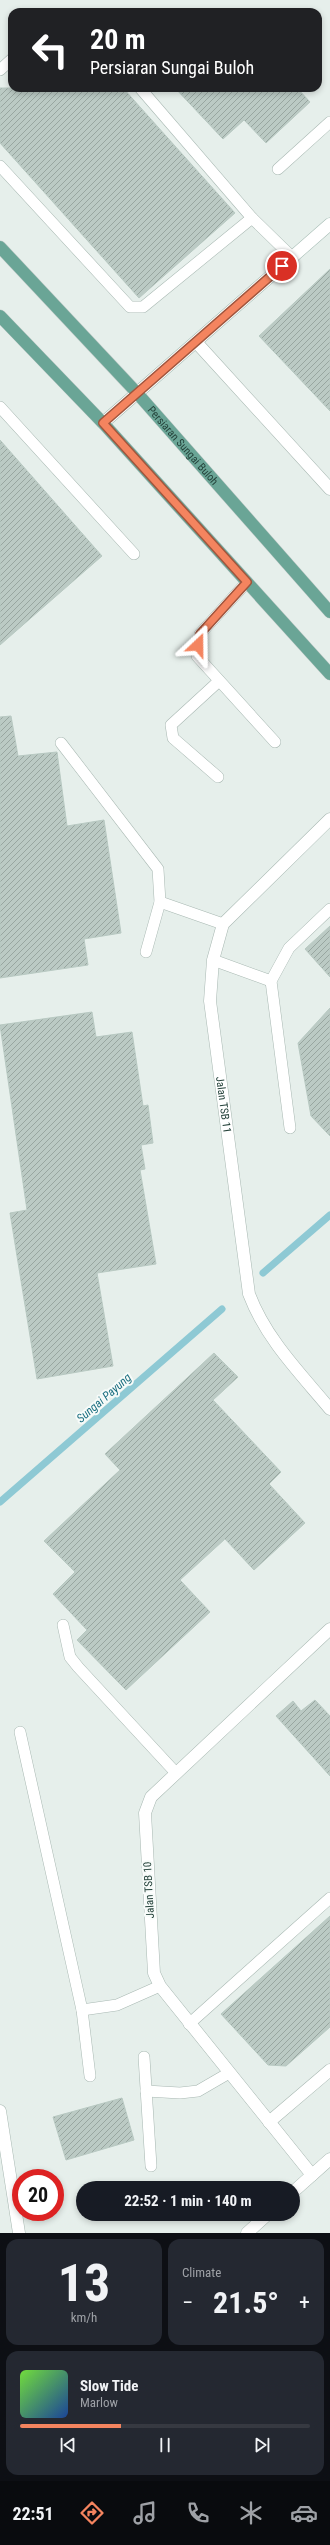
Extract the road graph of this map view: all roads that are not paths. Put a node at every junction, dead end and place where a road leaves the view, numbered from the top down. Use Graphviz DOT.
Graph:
graph roads {
  1 [pos="8,63"];
  2 [pos="0,70"];
  3 [pos="143,92"];
  4 [pos="330,122"];
  5 [pos="0,166"];
  6 [pos="278,169"];
  7 [pos="252,218"];
  8 [pos="330,224"];
  9 [pos="0,247"];
  10 [pos="292,257"];
  11 [pos="0,316"];
  12 [pos="196,342"];
  13 [pos="137,393"];
  14 [pos="0,407"];
  15 [pos="103,423"];
  16 [pos="330,490"];
  17 [pos="134,554"];
  18 [pos="247,582"];
  19 [pos="330,612"];
  20 [pos="330,674"];
  21 [pos="219,681"];
  22 [pos="275,742"];
  23 [pos="61,743"];
  24 [pos="218,777"];
  25 [pos="330,819"];
  26 [pos="160,902"];
  27 [pos="330,909"];
  28 [pos="223,924"];
  29 [pos="146,952"];
  30 [pos="213,960"];
  31 [pos="271,981"];
  32 [pos="290,1128"];
  33 [pos="330,1409"];
  34 [pos="64,1625"];
  35 [pos="330,1630"];
  36 [pos="20,1732"];
  37 [pos="176,1773"];
  38 [pos="330,1898"];
  39 [pos="160,1986"];
  40 [pos="82,2010"];
  41 [pos="189,2024"];
  42 [pos="144,2058"];
  43 [pos="330,2070"];
  44 [pos="229,2073"];
  45 [pos="90,2076"];
  46 [pos="146,2092"];
  47 [pos="0,2111"];
  48 [pos="269,2122"];
  49 [pos="330,2159"];
  50 [pos="151,2166"];
  51 [pos="312,2175"];
  52 [pos="300,2186"];
  53 [pos="260,2221"];
  54 [pos="19,2233"];
  55 [pos="247,2233"];
  1 -- 2 [label="lane"];
  3 -- 7 [label="lane"];
  4 -- 6 [label="lane"];
  5 -- 7 [label="lane"];
  7 -- 10 [label="lane"];
  8 -- 10 [label="street"];
  9 -- 13 [label="main road, Persiaran Sungai Buloh"];
  10 -- 12 [label="street"];
  11 -- 15 [label="main road"];
  12 -- 13 [label="street"];
  12 -- 16 [label="street"];
  13 -- 15 [label="street"];
  13 -- 19 [label="main road, Persiaran Sungai Buloh"];
  14 -- 17 [label="lane"];
  15 -- 18 [label="main road"];
  18 -- 20 [label="main road"];
  18 -- 21 [label="lane"];
  21 -- 22 [label="lane"];
  21 -- 24 [label="lane"];
  23 -- 26 [label="lane"];
  25 -- 28 [label="street"];
  26 -- 28 [label="lane"];
  26 -- 29 [label="lane"];
  27 -- 31 [label="lane"];
  28 -- 30 [label="street, Jalan TSB 11"];
  30 -- 31 [label="lane"];
  30 -- 33 [label="street, Jalan TSB 11"];
  31 -- 32 [label="lane"];
  34 -- 37 [label="lane"];
  35 -- 37 [label="street, Jalan TSB 10"];
  36 -- 40 [label="lane"];
  37 -- 39 [label="street, Jalan TSB 10"];
  38 -- 41 [label="lane"];
  39 -- 40 [label="lane"];
  39 -- 41 [label="street, Jalan TSB 10"];
  40 -- 45 [label="lane"];
  41 -- 44 [label="street, Jalan TSB 10"];
  42 -- 46 [label="lane"];
  43 -- 48 [label="street"];
  44 -- 46 [label="lane"];
  44 -- 48 [label="street, Jalan TSB 10"];
  46 -- 50 [label="lane"];
  47 -- 54 [label="street"];
  48 -- 51 [label="street, Jalan TSB 10"];
  49 -- 51 [label="street"];
  51 -- 52 [label="street"];
  53 -- 55 [label="street"];
}
